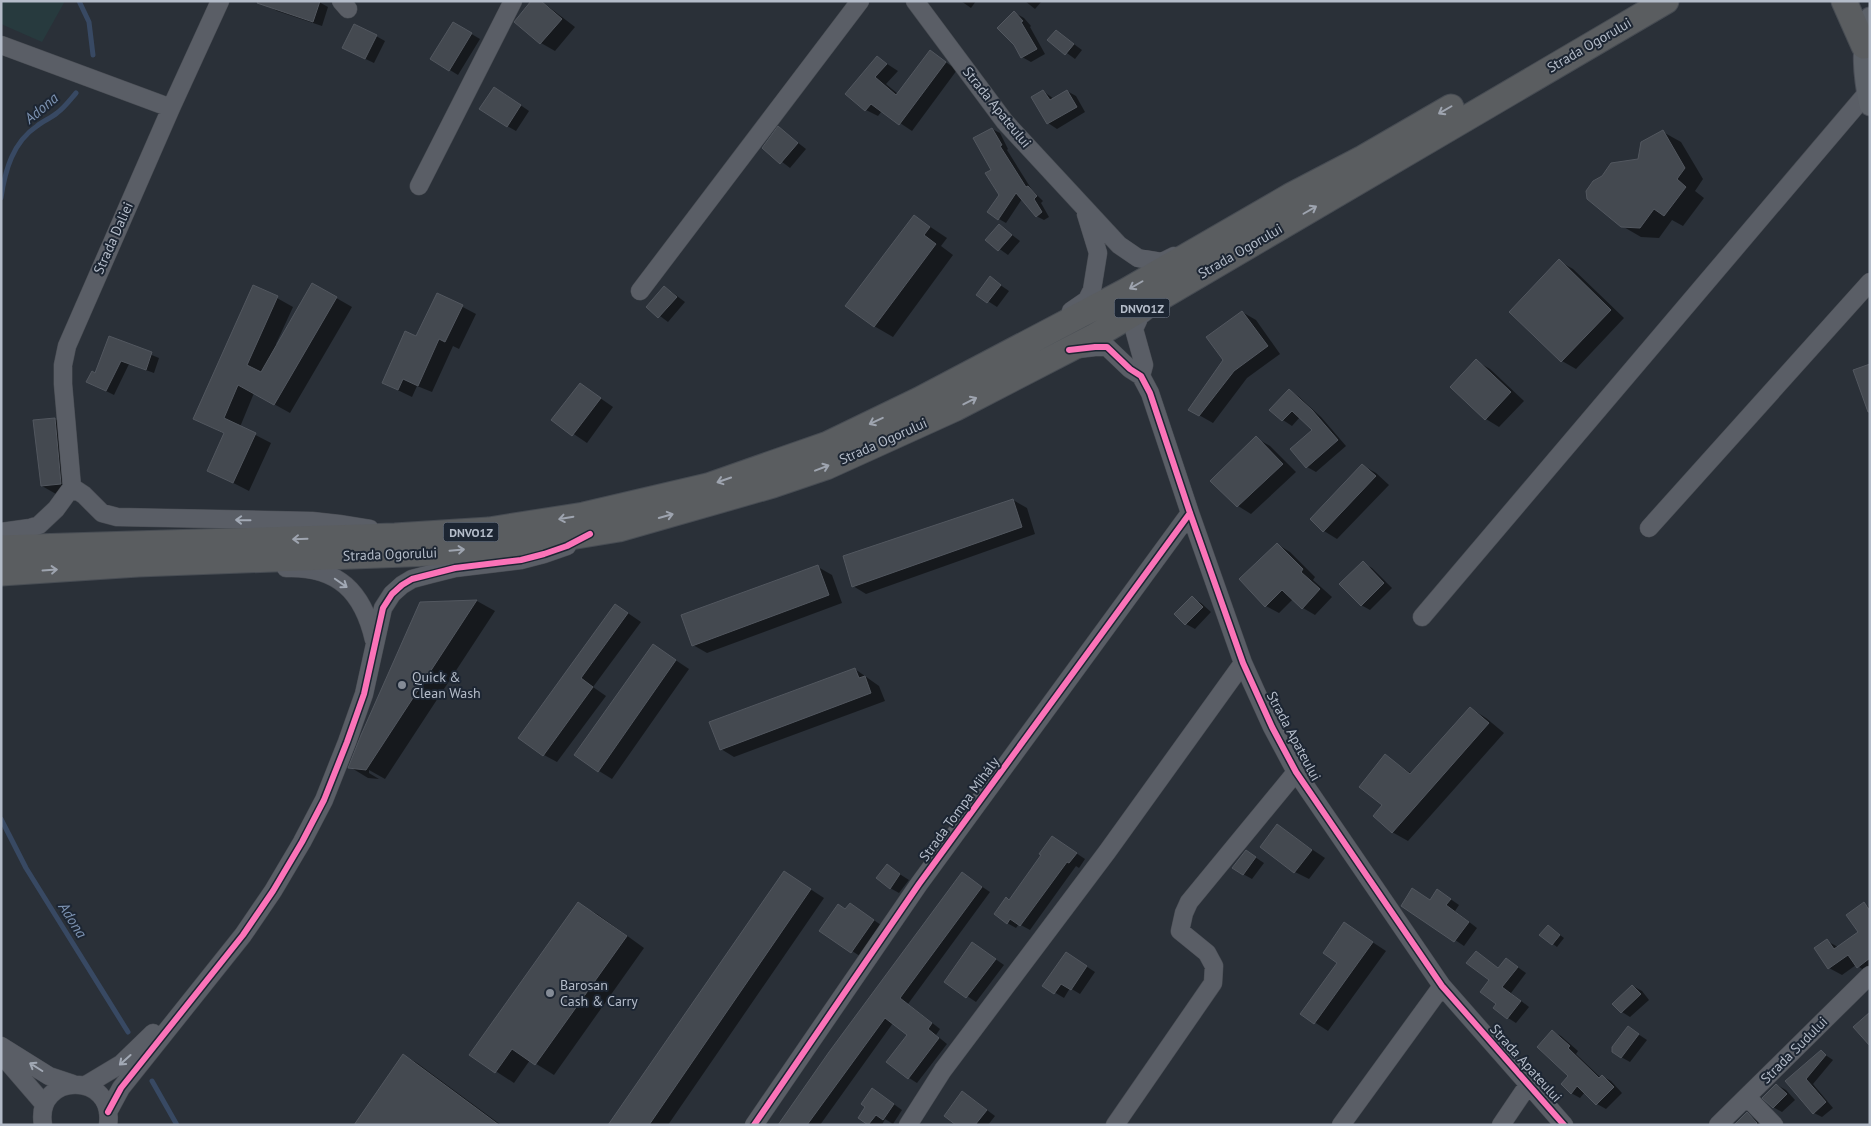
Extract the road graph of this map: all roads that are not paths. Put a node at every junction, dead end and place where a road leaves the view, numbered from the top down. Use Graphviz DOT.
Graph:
graph roads {
  1 [pos="220,1"];
  2 [pos="513,1"];
  3 [pos="860,1"];
  4 [pos="915,1"];
  5 [pos="1666,1"];
  6 [pos="1684,1"];
  7 [pos="1844,1"];
  8 [pos="1633,8"];
  9 [pos="1870,18"];
  10 [pos="1,39"];
  11 [pos="1,45"];
  12 [pos="1864,46"];
  13 [pos="34,56"];
  14 [pos="1868,99"];
  15 [pos="171,108"];
  16 [pos="419,186"];
  17 [pos="1292,195"];
  18 [pos="1084,208"];
  19 [pos="1870,282"];
  20 [pos="640,291"];
  21 [pos="1171,291"];
  22 [pos="1015,349"];
  23 [pos="1069,350"];
  24 [pos="1141,376"];
  25 [pos="72,487"];
  26 [pos="1190,513"];
  27 [pos="1649,528"];
  28 [pos="1,532"];
  29 [pos="590,534"];
  30 [pos="395,536"];
  31 [pos="1,548"];
  32 [pos="138,564"];
  33 [pos="1,573"];
  34 [pos="1422,617"];
  35 [pos="374,643"];
  36 [pos="1243,663"];
  37 [pos="1296,772"];
  38 [pos="1870,975"];
  39 [pos="1442,986"];
  40 [pos="176,1017"];
  41 [pos="1,1046"];
  42 [pos="1,1054"];
  43 [pos="79,1084"];
  44 [pos="1528,1085"];
  45 [pos="1747,1097"];
  46 [pos="43,1114"];
  47 [pos="109,1120"];
  48 [pos="27,1125"];
  49 [pos="754,1125"];
  50 [pos="908,1125"];
  51 [pos="1115,1125"];
  52 [pos="1341,1125"];
  53 [pos="1501,1125"];
  54 [pos="1564,1125"];
  55 [pos="1718,1125"];
  56 [pos="1774,1125"];
  1 -- 15 [label="street, Strada Daliei"];
  2 -- 16 [label="street"];
  3 -- 20 [label="street"];
  4 -- 18 [label="street, Strada Apateului"];
  5 -- 8 [label="highway, Strada Ogorului / DNVO1Z"];
  6 -- 8 [label="highway"];
  7 -- 12 [label="highway"];
  8 -- 17 [label="highway, Strada Ogorului / DNVO1Z, one-way"];
  21 -- 8 [label="highway, Strada Ogorului / DNVO1Z, one-way"];
  9 -- 12 [label="main road"];
  10 -- 13 [label="street"];
  11 -- 13 [label="street"];
  12 -- 14 [label="main road"];
  13 -- 15 [label="street"];
  14 -- 34 [label="street"];
  15 -- 25 [label="street, Strada Daliei"];
  17 -- 18 [label="street, Strada Apateului"];
  17 -- 22 [label="highway, Strada Ogorului / DNVO1Z, one-way"];
  18 -- 22 [label="street, Strada Apateului"];
  19 -- 27 [label="street"];
  21 -- 23 [label="highway, Strada Ogorului / DNVO1Z"];
  21 -- 24 [label="street, Strada Apateului"];
  22 -- 30 [label="highway, Strada Ogorului / DNVO1Z, one-way"];
  23 -- 24 [label="street, Strada Apateului"];
  29 -- 23 [label="highway, Strada Ogorului / DNVO1Z, one-way"];
  24 -- 26 [label="street, Strada Apateului"];
  25 -- 28 [label="street"];
  30 -- 25 [label="street, one-way"];
  26 -- 36 [label="street, Strada Apateului"];
  26 -- 49 [label="street, Strada Tompa Mihály"];
  32 -- 29 [label="highway, Strada Ogorului / DNVO1Z, one-way"];
  29 -- 35 [label="street"];
  30 -- 31 [label="highway, Strada Ogorului / DNVO1Z, one-way"];
  33 -- 32 [label="highway, Strada Ogorului / DNVO1Z, one-way"];
  32 -- 35 [label="street, one-way"];
  35 -- 40 [label="street"];
  36 -- 37 [label="street, Strada Apateului"];
  36 -- 50 [label="street"];
  37 -- 39 [label="street, Strada Apateului"];
  37 -- 51 [label="street"];
  38 -- 45 [label="street, Strada Sudului"];
  39 -- 44 [label="street, Strada Apateului"];
  39 -- 52 [label="street"];
  40 -- 43 [label="street, one-way"];
  40 -- 47 [label="street"];
  43 -- 41 [label="street, one-way"];
  42 -- 46 [label="street"];
  43 -- 46 [label="street"];
  43 -- 47 [label="street"];
  44 -- 53 [label="street"];
  44 -- 54 [label="street, Strada Apateului"];
  45 -- 55 [label="street, Strada Sudului"];
  45 -- 56 [label="street"];
  46 -- 48 [label="street"];
}
